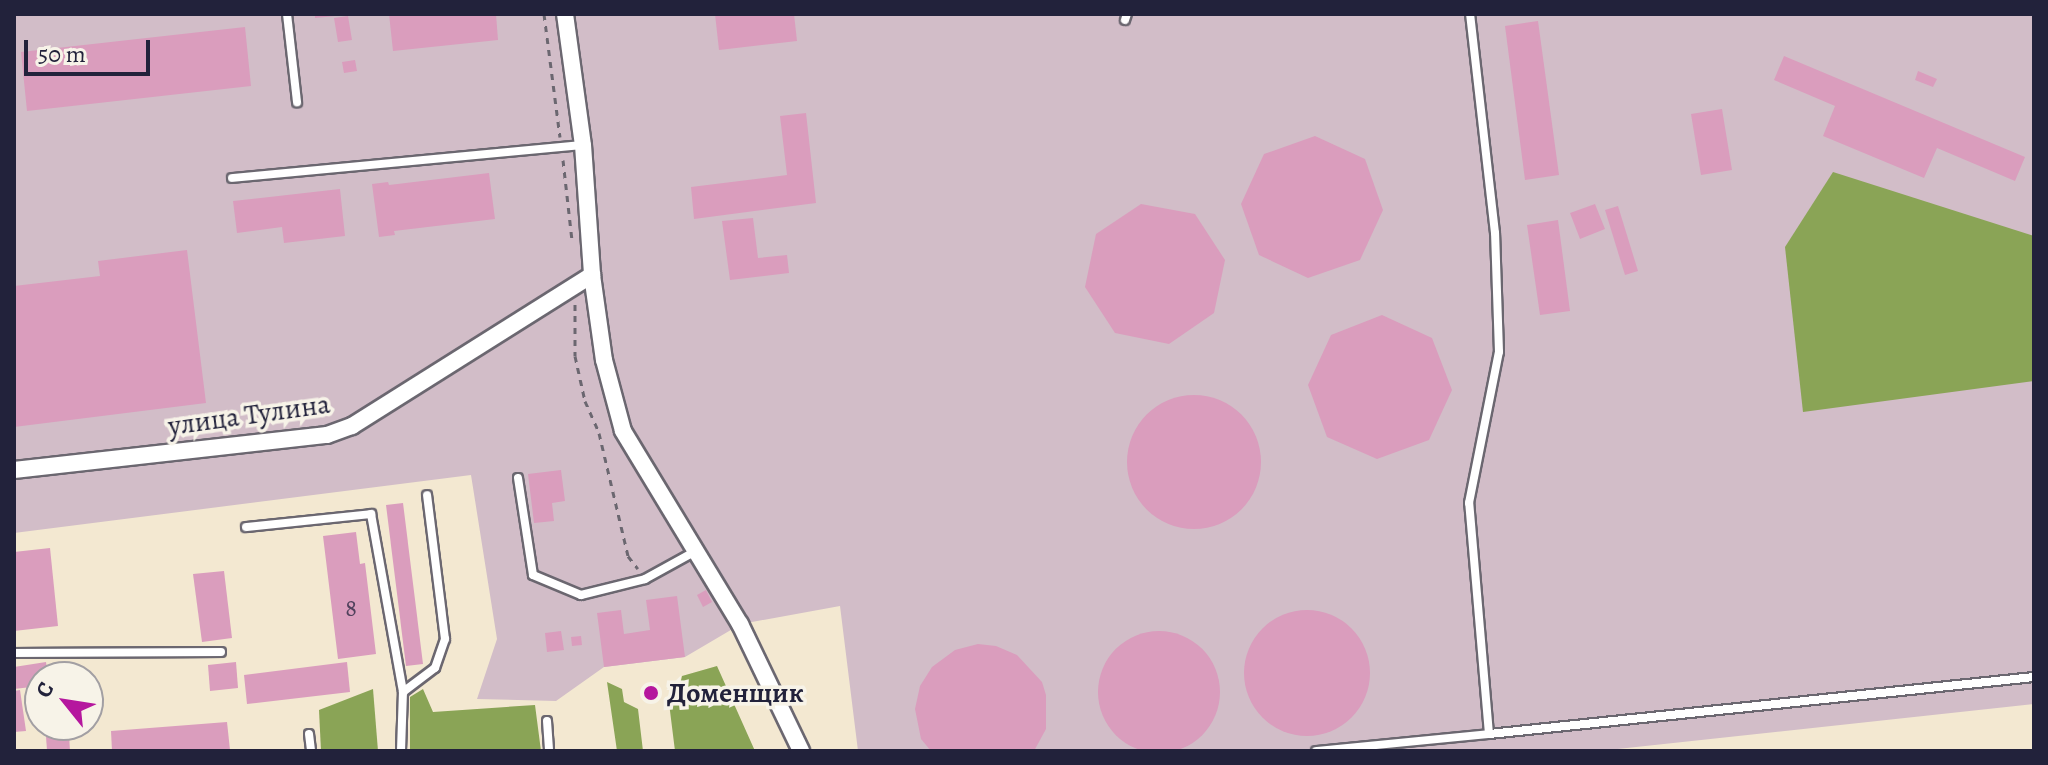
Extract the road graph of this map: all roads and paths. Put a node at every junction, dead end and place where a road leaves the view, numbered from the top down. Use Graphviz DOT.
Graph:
graph roads {
  1 [pos="287,14"];
  2 [pos="565,14"];
  3 [pos="1470,14"];
  4 [pos="297,102"];
  5 [pos="583,145"];
  6 [pos="232,178"];
  7 [pos="592,275"];
  8 [pos="14,470"];
  9 [pos="518,478"];
  10 [pos="427,495"];
  11 [pos="246,527"];
  12 [pos="694,552"];
  13 [pos="221,652"];
  14 [pos="14,653"];
  15 [pos="2034,677"];
  16 [pos="403,692"];
  17 [pos="547,721"];
  18 [pos="309,734"];
  19 [pos="1489,734"];
  20 [pos="311,751"];
  21 [pos="401,751"];
  22 [pos="549,751"];
  23 [pos="801,751"];
  24 [pos="1316,751"];
  1 -- 4 [label="lane"];
  2 -- 5 [label="street"];
  3 -- 19 [label="lane"];
  5 -- 6 [label="lane"];
  5 -- 7 [label="street"];
  7 -- 8 [label="street, улица Тулина"];
  7 -- 12 [label="street"];
  9 -- 12 [label="lane"];
  10 -- 16 [label="lane"];
  11 -- 16 [label="lane"];
  12 -- 23 [label="street"];
  13 -- 14 [label="lane"];
  15 -- 19 [label="lane"];
  16 -- 21 [label="lane"];
  17 -- 22 [label="lane"];
  18 -- 20 [label="lane"];
  19 -- 24 [label="lane"];
}
